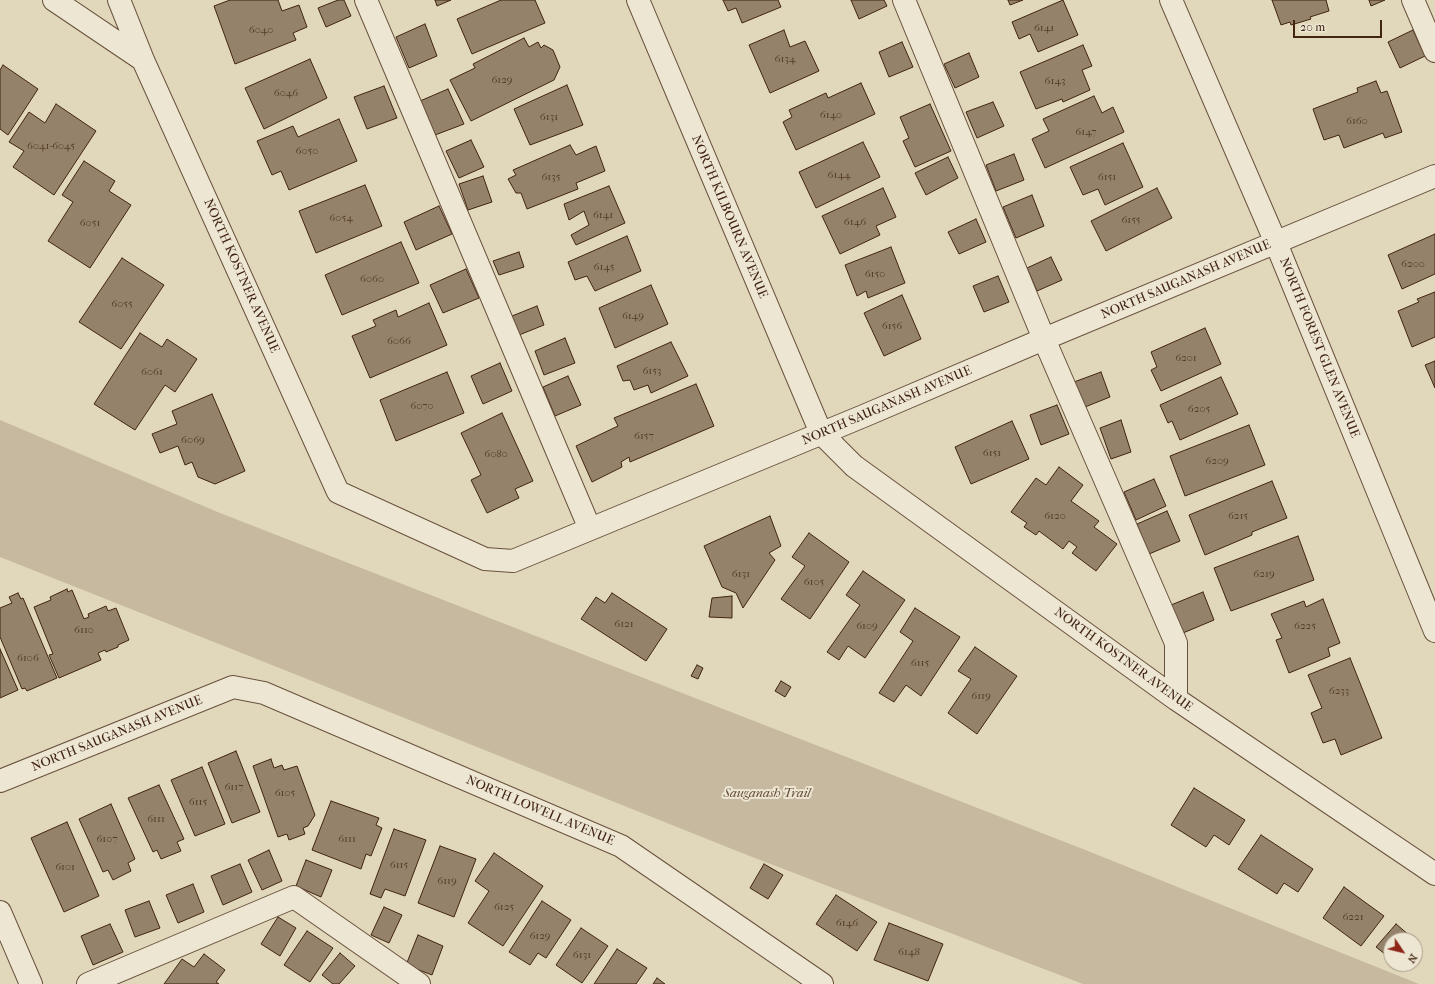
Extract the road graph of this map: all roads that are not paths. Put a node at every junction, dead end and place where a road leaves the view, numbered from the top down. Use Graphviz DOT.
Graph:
graph roads {
  1 [pos="54,0"];
  2 [pos="118,0"];
  3 [pos="366,0"];
  4 [pos="638,0"];
  5 [pos="904,0"];
  6 [pos="1171,0"];
  7 [pos="1413,0"];
  8 [pos="1435,51"];
  9 [pos="143,60"];
  10 [pos="1435,176"];
  11 [pos="1276,242"];
  12 [pos="1044,339"];
  13 [pos="821,433"];
  14 [pos="338,492"];
  15 [pos="590,529"];
  16 [pos="1435,631"];
  17 [pos="233,687"];
  18 [pos="1176,699"];
  19 [pos="0,781"];
  20 [pos="1435,874"];
  21 [pos="0,912"];
  22 [pos="31,984"];
  23 [pos="88,984"];
  24 [pos="418,984"];
  25 [pos="822,984"];
  1 -- 9 [label="street"];
  2 -- 9 [label="street, NORTH KOSTNER AVENUE"];
  3 -- 15 [label="street"];
  4 -- 13 [label="street, NORTH KILBOURN AVENUE"];
  5 -- 12 [label="street"];
  6 -- 11 [label="street, NORTH FOREST GLEN AVENUE"];
  7 -- 8 [label="street"];
  9 -- 14 [label="street, NORTH KOSTNER AVENUE"];
  10 -- 11 [label="street, NORTH SAUGANASH AVENUE"];
  11 -- 12 [label="street, NORTH SAUGANASH AVENUE"];
  11 -- 16 [label="street, NORTH FOREST GLEN AVENUE"];
  12 -- 13 [label="street, NORTH SAUGANASH AVENUE"];
  12 -- 18 [label="street"];
  13 -- 15 [label="street, NORTH SAUGANASH AVENUE"];
  13 -- 18 [label="street, NORTH KOSTNER AVENUE"];
  14 -- 15 [label="street, NORTH SAUGANASH AVENUE"];
  17 -- 19 [label="street, NORTH SAUGANASH AVENUE"];
  17 -- 25 [label="street, NORTH LOWELL AVENUE"];
  18 -- 20 [label="street, NORTH KOSTNER AVENUE"];
  21 -- 22 [label="street"];
  23 -- 24 [label="street"];
}
